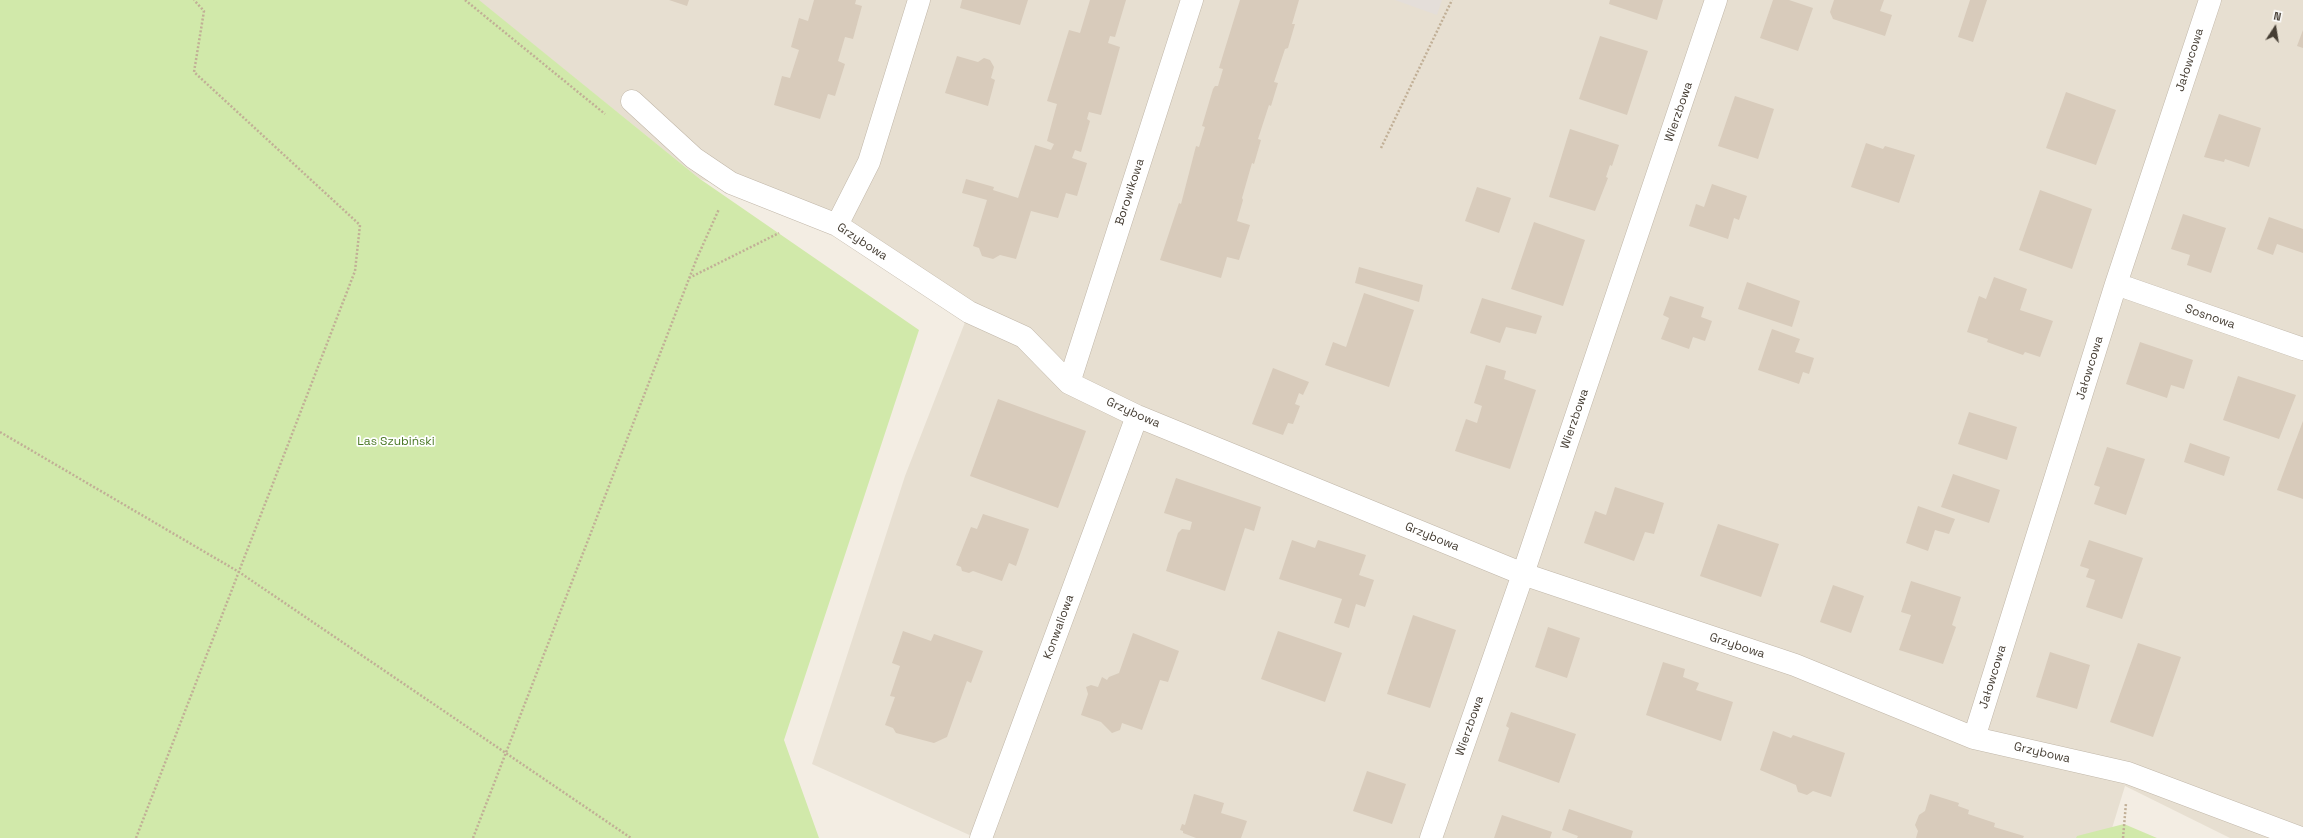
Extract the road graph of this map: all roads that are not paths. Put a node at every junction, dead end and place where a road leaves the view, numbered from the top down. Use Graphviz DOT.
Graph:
graph roads {
  1 [pos="919,0"];
  2 [pos="1192,0"];
  3 [pos="1716,0"];
  4 [pos="2210,0"];
  5 [pos="632,101"];
  6 [pos="837,225"];
  7 [pos="2116,284"];
  8 [pos="2303,349"];
  9 [pos="1069,383"];
  10 [pos="1137,416"];
  11 [pos="1523,574"];
  12 [pos="1974,738"];
  13 [pos="981,838"];
  14 [pos="1431,838"];
  15 [pos="2301,838"];
  1 -- 6 [label="street"];
  2 -- 9 [label="street, Borowikowa"];
  3 -- 11 [label="street, Wierzbowa"];
  4 -- 7 [label="street, Jałowcowa"];
  5 -- 6 [label="street, Grzybowa"];
  6 -- 9 [label="street, Grzybowa"];
  7 -- 8 [label="street, Sosnowa"];
  7 -- 12 [label="street, Jałowcowa"];
  9 -- 10 [label="street, Grzybowa"];
  10 -- 11 [label="street, Grzybowa"];
  10 -- 13 [label="street, Konwaliowa"];
  11 -- 12 [label="street, Grzybowa"];
  11 -- 14 [label="street, Wierzbowa"];
  12 -- 15 [label="street, Grzybowa"];
}
